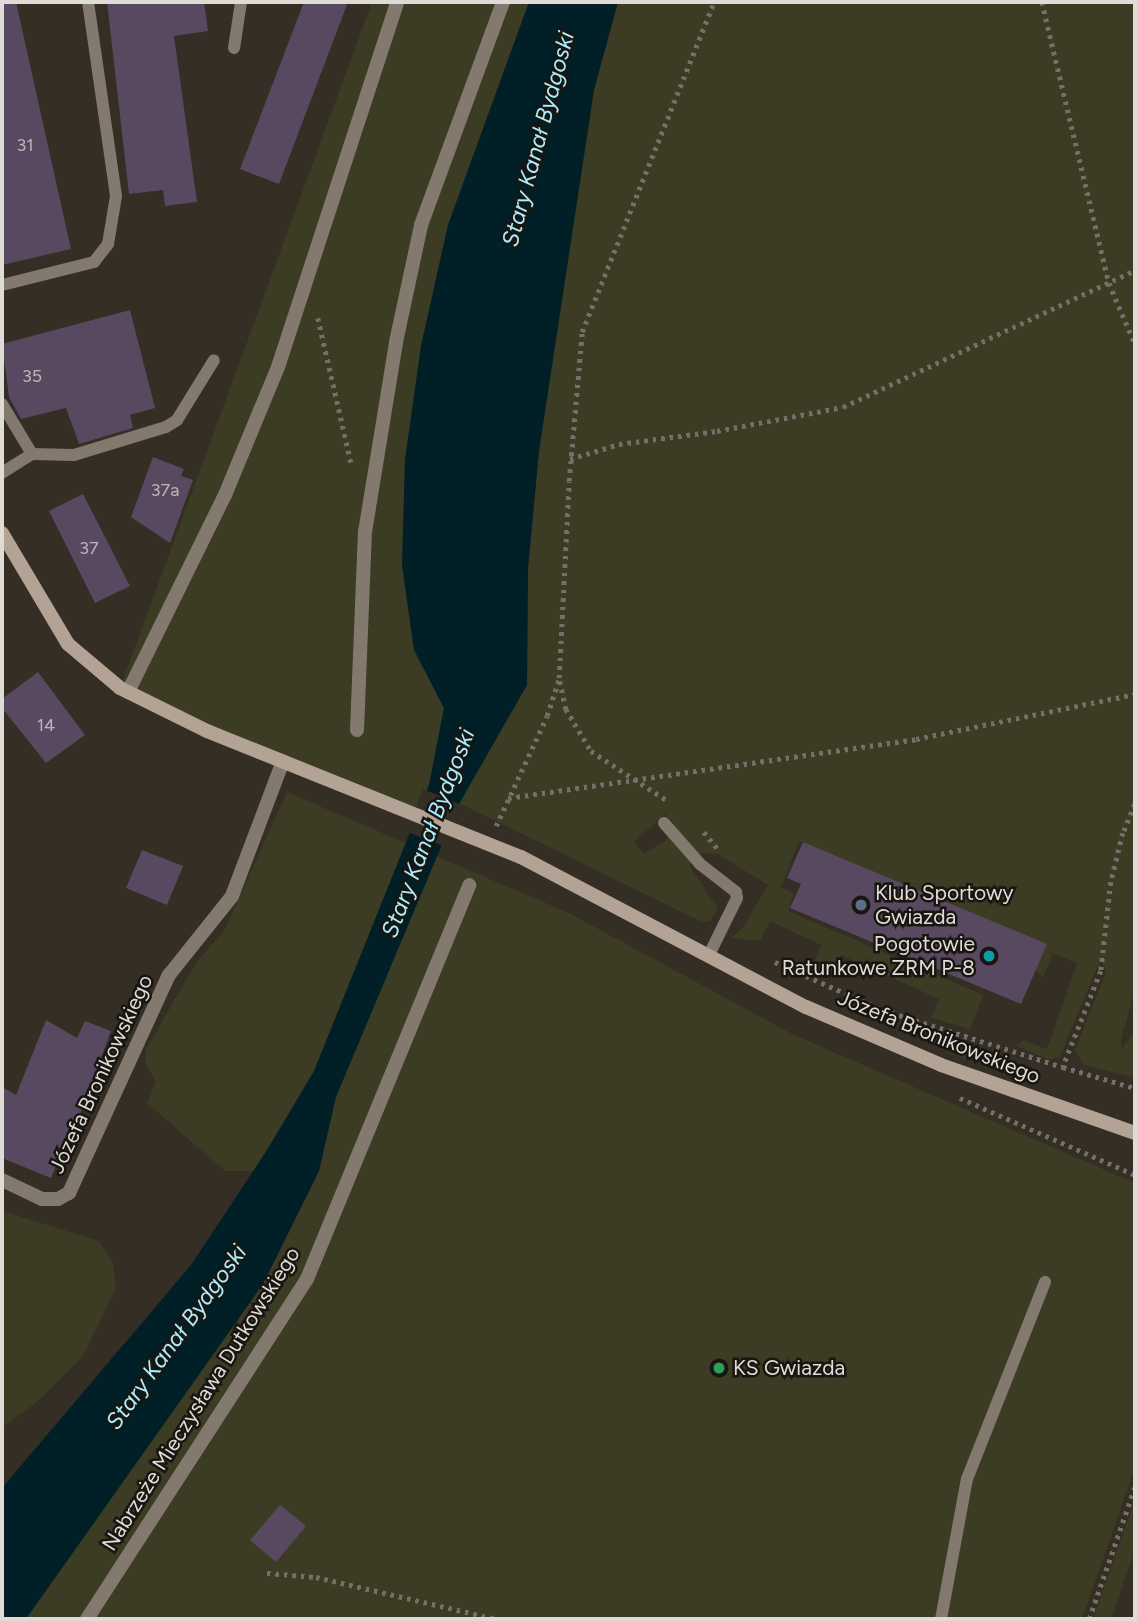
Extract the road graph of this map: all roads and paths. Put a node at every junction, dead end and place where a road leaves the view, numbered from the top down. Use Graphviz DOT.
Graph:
graph roads {
  1 [pos="88,2"];
  2 [pos="241,2"];
  3 [pos="397,2"];
  4 [pos="503,2"];
  5 [pos="714,2"];
  6 [pos="1042,2"];
  7 [pos="234,48"];
  8 [pos="1135,270"];
  9 [pos="1108,283"];
  10 [pos="2,285"];
  11 [pos="305,290"];
  12 [pos="1135,344"];
  13 [pos="214,360"];
  14 [pos="2,404"];
  15 [pos="32,454"];
  16 [pos="570,459"];
  17 [pos="2,473"];
  18 [pos="354,474"];
  19 [pos="2,533"];
  20 [pos="559,678"];
  21 [pos="128,692"];
  22 [pos="1135,694"];
  23 [pos="358,730"];
  24 [pos="283,761"];
  25 [pos="640,782"];
  26 [pos="507,798"];
  27 [pos="672,804"];
  28 [pos="1135,804"];
  29 [pos="486,823"];
  30 [pos="664,823"];
  31 [pos="496,827"];
  32 [pos="698,827"];
  33 [pos="508,833"];
  34 [pos="487,842"];
  35 [pos="469,885"];
  36 [pos="731,886"];
  37 [pos="709,955"];
  38 [pos="769,959"];
  39 [pos="1063,1066"];
  40 [pos="1135,1088"];
  41 [pos="1135,1133"];
  42 [pos="2,1180"];
  43 [pos="1045,1282"];
  44 [pos="1135,1486"];
  45 [pos="267,1573"];
  46 [pos="87,1619"];
  47 [pos="496,1619"];
  48 [pos="941,1619"];
  49 [pos="1089,1619"];
  1 -- 10 [label="lane"];
  2 -- 7 [label="lane"];
  3 -- 11 [label="street"];
  4 -- 23 [label="street"];
  5 -- 16 [label="path"];
  6 -- 9 [label="path"];
  8 -- 9 [label="path"];
  9 -- 12 [label="path"];
  9 -- 16 [label="path"];
  11 -- 18 [label="path"];
  11 -- 21 [label="street"];
  13 -- 15 [label="lane"];
  14 -- 15 [label="lane"];
  15 -- 17 [label="lane"];
  16 -- 20 [label="path"];
  19 -- 21 [label="street"];
  20 -- 25 [label="path"];
  20 -- 26 [label="path"];
  21 -- 24 [label="street"];
  22 -- 25 [label="path"];
  24 -- 34 [label="street, Józefa Bronikowskiego"];
  24 -- 42 [label="street, Józefa Bronikowskiego"];
  25 -- 26 [label="path"];
  25 -- 27 [label="path"];
  26 -- 31 [label="path"];
  28 -- 39 [label="path"];
  29 -- 31 [label="path"];
  30 -- 36 [label="lane"];
  31 -- 33 [label="path"];
  31 -- 34 [label="path"];
  32 -- 36 [label="path"];
  34 -- 37 [label="street, Józefa Bronikowskiego"];
  35 -- 46 [label="street, Nabrzeże Mieczysława Dutkowskiego"];
  36 -- 37 [label="lane"];
  37 -- 41 [label="street, Józefa Bronikowskiego"];
  38 -- 39 [label="path"];
  39 -- 40 [label="path"];
  43 -- 48 [label="lane"];
  44 -- 49 [label="path"];
  45 -- 47 [label="path"];
}
